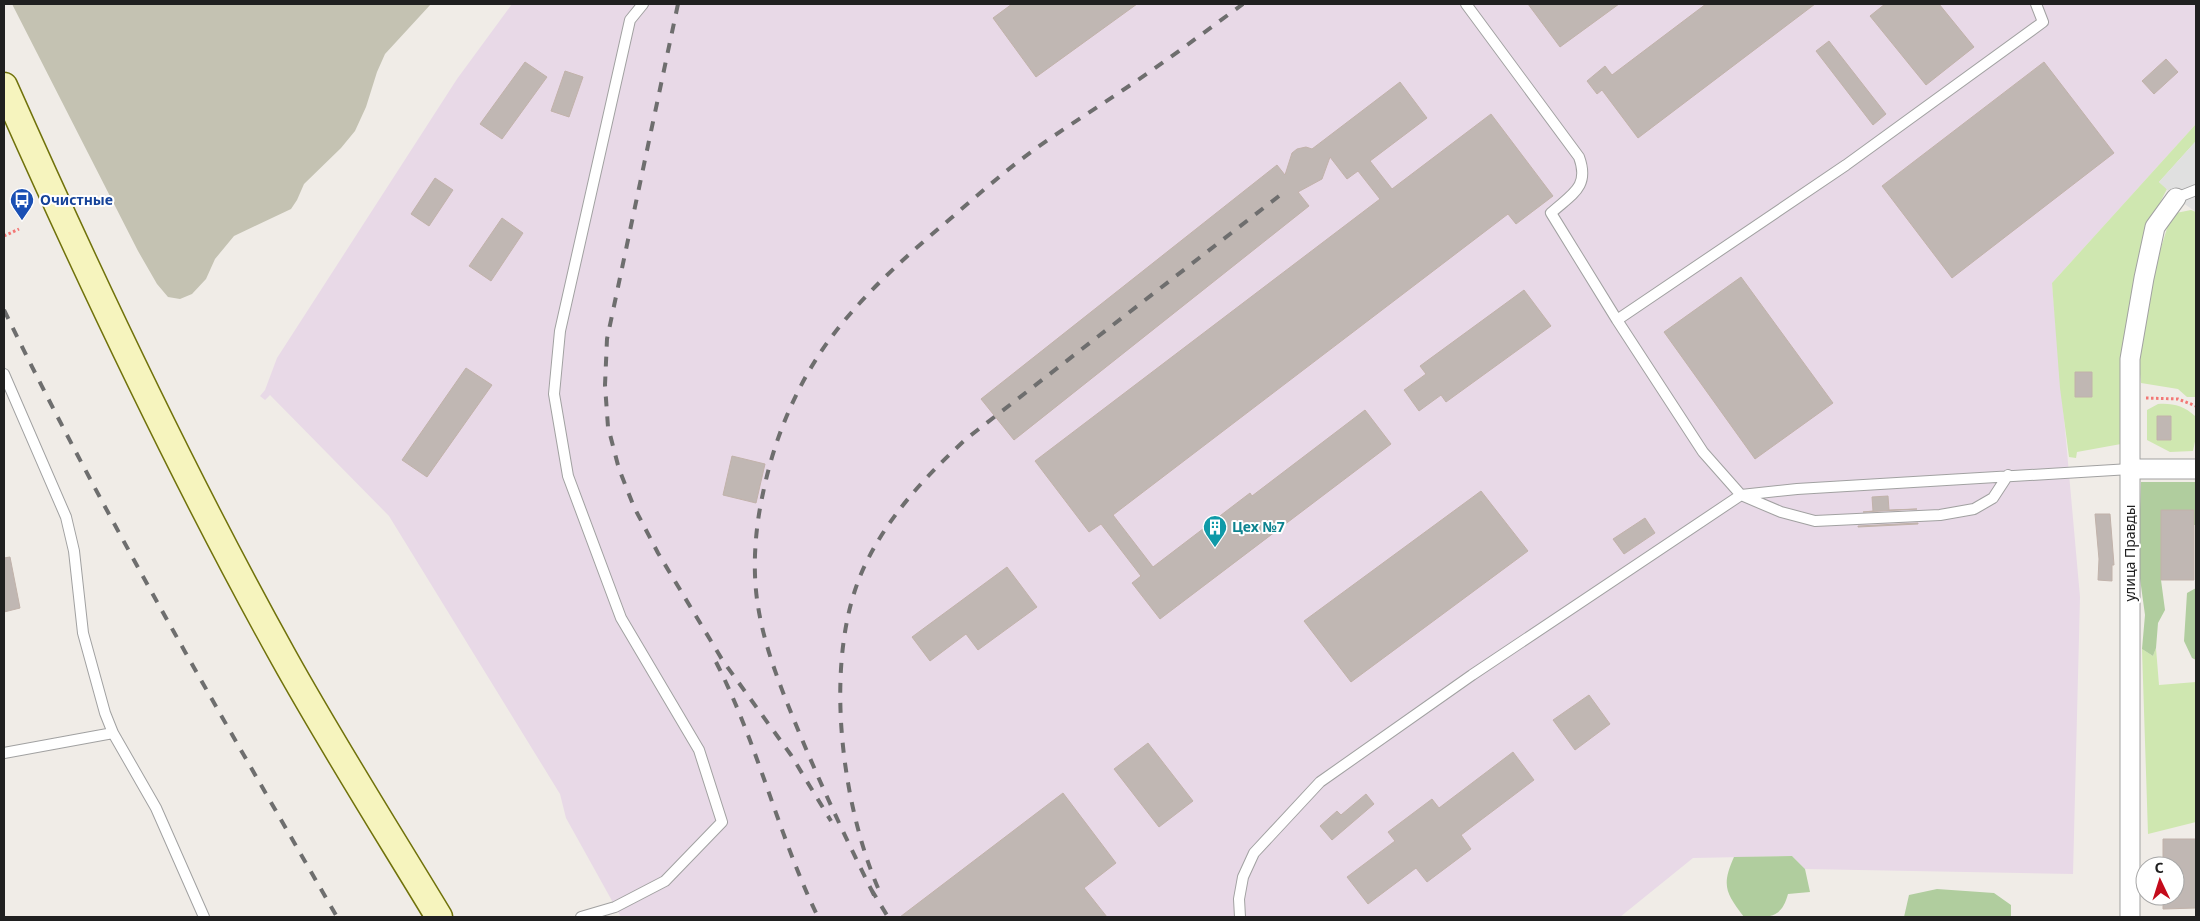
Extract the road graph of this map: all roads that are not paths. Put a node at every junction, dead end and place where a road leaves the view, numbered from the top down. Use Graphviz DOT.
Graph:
graph roads {
  1 [pos="643,4"];
  2 [pos="1466,4"];
  3 [pos="2036,4"];
  4 [pos="4,86"];
  5 [pos="2196,190"];
  6 [pos="2176,198"];
  7 [pos="1617,320"];
  8 [pos="4,374"];
  9 [pos="2130,469"];
  10 [pos="2196,469"];
  11 [pos="2008,475"];
  12 [pos="1742,495"];
  13 [pos="114,732"];
  14 [pos="4,753"];
  15 [pos="204,917"];
  16 [pos="439,917"];
  17 [pos="581,917"];
  18 [pos="1240,917"];
  19 [pos="2130,917"];
  1 -- 17 [label="lane"];
  2 -- 7 [label="lane"];
  3 -- 7 [label="lane"];
  4 -- 16 [label="main road"];
  5 -- 6 [label="lane"];
  6 -- 9 [label="street, улица Правды"];
  7 -- 12 [label="lane"];
  8 -- 13 [label="lane"];
  9 -- 10 [label="street"];
  9 -- 11 [label="lane"];
  9 -- 19 [label="street, улица Правды"];
  11 -- 12 [label="lane"];
  11 -- 12 [label="lane"];
  12 -- 18 [label="lane"];
  13 -- 14 [label="lane"];
  13 -- 15 [label="lane"];
}
